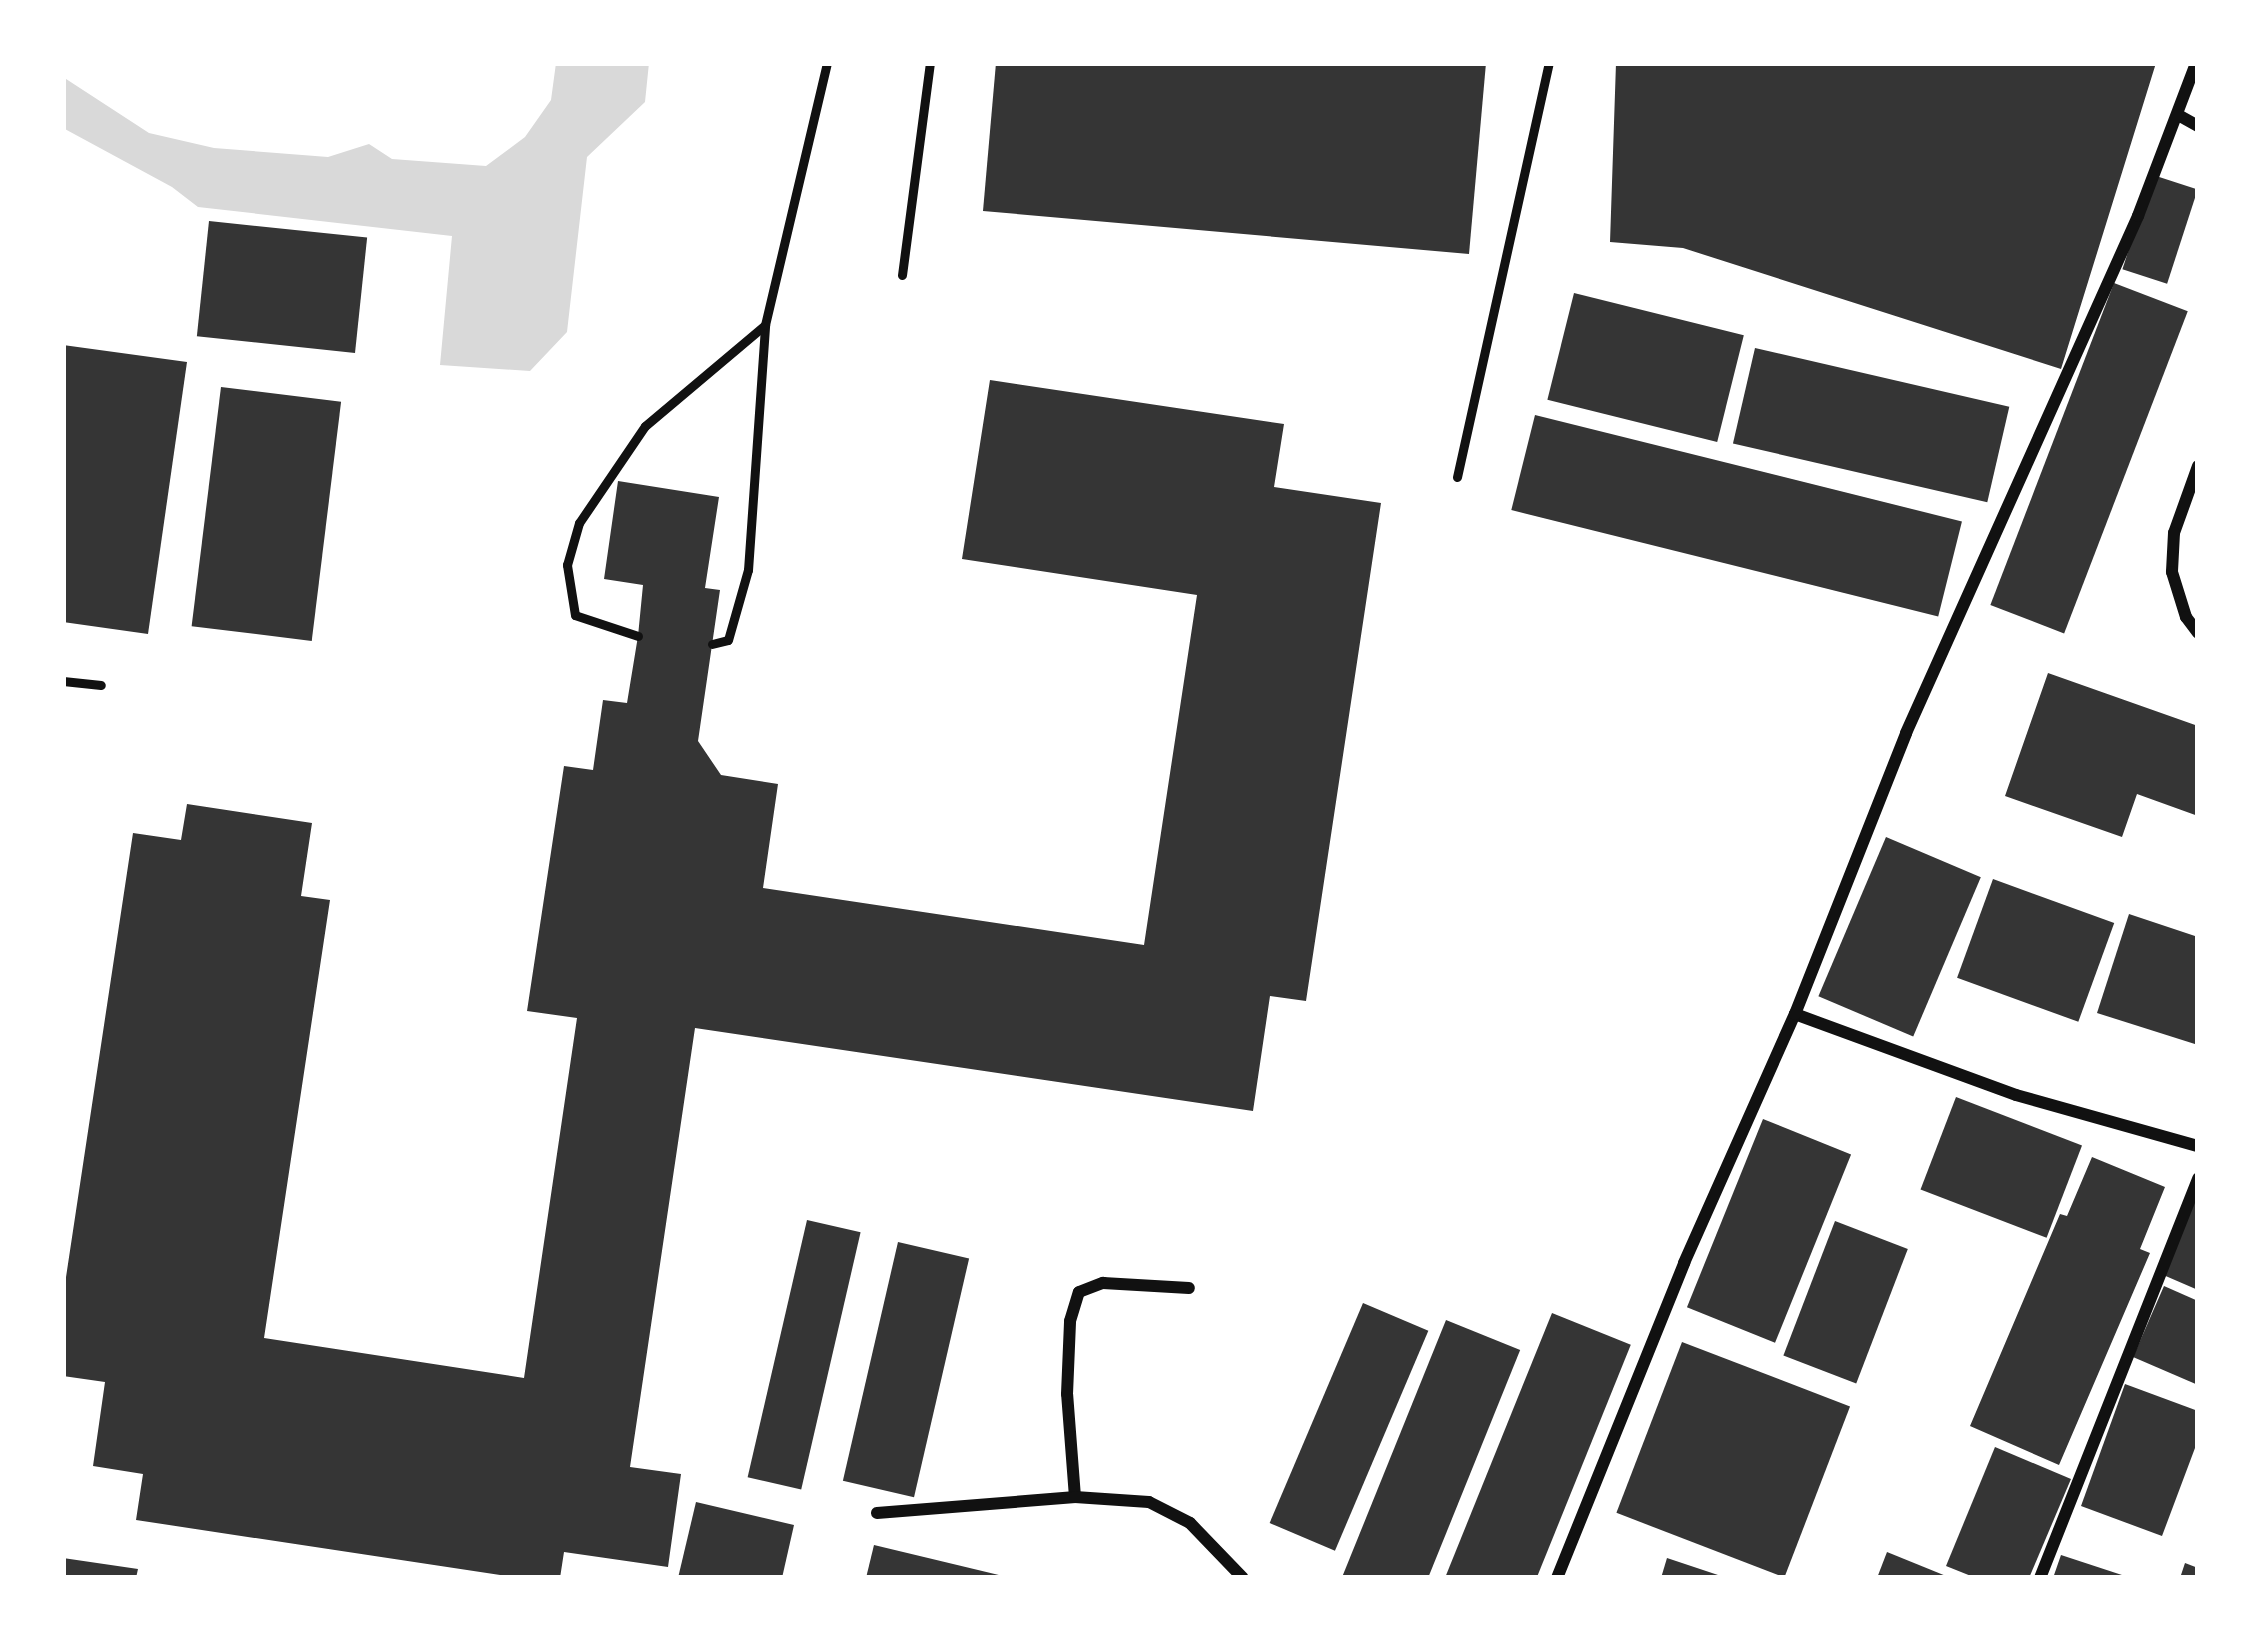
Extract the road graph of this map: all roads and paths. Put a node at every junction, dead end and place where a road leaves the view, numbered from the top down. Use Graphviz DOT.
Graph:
graph roads {
  1 [pos="826,63"];
  2 [pos="930,63"];
  3 [pos="1549,63"];
  4 [pos="2196,63"];
  5 [pos="2180,116"];
  6 [pos="2198,126"];
  7 [pos="902,275"];
  8 [pos="765,325"];
  9 [pos="2198,466"];
  10 [pos="1457,477"];
  11 [pos="2198,633"];
  12 [pos="638,636"];
  13 [pos="712,644"];
  14 [pos="63,681"];
  15 [pos="101,686"];
  16 [pos="1795,1014"];
  17 [pos="2198,1146"];
  18 [pos="2198,1178"];
  19 [pos="1189,1288"];
  20 [pos="1075,1497"];
  21 [pos="877,1513"];
  22 [pos="1243,1578"];
  23 [pos="1557,1578"];
  24 [pos="2040,1578"];
  1 -- 8 [label="lane"];
  2 -- 7 [label="lane"];
  3 -- 10 [label="lane"];
  4 -- 5 [label="street"];
  5 -- 6 [label="street"];
  5 -- 16 [label="street"];
  8 -- 12 [label="lane"];
  8 -- 13 [label="lane"];
  9 -- 11 [label="street"];
  14 -- 15 [label="lane"];
  16 -- 17 [label="street"];
  16 -- 23 [label="street"];
  18 -- 24 [label="street"];
  19 -- 20 [label="street"];
  20 -- 21 [label="street"];
  20 -- 22 [label="street"];
}
